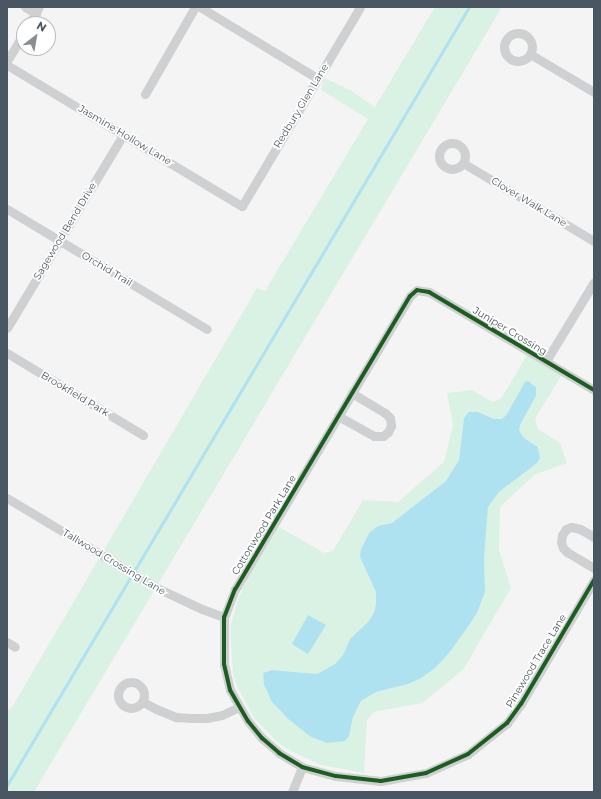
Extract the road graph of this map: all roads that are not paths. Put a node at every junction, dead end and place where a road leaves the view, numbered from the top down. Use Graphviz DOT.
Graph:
graph roads {
  1 [pos="25,7"];
  2 [pos="196,7"];
  3 [pos="200,7"];
  4 [pos="360,7"];
  5 [pos="37,10"];
  6 [pos="16,46"];
  7 [pos="530,54"];
  8 [pos="7,61"];
  9 [pos="7,65"];
  10 [pos="317,78"];
  11 [pos="594,92"];
  12 [pos="145,94"];
  13 [pos="123,135"];
  14 [pos="463,163"];
  15 [pos="242,206"];
  16 [pos="7,209"];
  17 [pos="59,240"];
  18 [pos="594,241"];
  19 [pos="594,282"];
  20 [pos="417,290"];
  21 [pos="7,328"];
  22 [pos="207,329"];
  23 [pos="7,352"];
  24 [pos="546,361"];
  25 [pos="594,390"];
  26 [pos="352,393"];
  27 [pos="338,416"];
  28 [pos="143,435"];
  29 [pos="7,498"];
  30 [pos="594,537"];
  31 [pos="594,568"];
  32 [pos="594,580"];
  33 [pos="224,617"];
  34 [pos="143,702"];
  35 [pos="239,707"];
  36 [pos="302,767"];
  37 [pos="292,792"];
  1 -- 5 [label="street"];
  2 -- 12 [label="street"];
  3 -- 10 [label="street"];
  4 -- 10 [label="street, Redbury Glen Lane"];
  6 -- 8 [label="street"];
  7 -- 11 [label="street"];
  9 -- 13 [label="street, Jasmine Hollow Lane"];
  10 -- 15 [label="street, Redbury Glen Lane"];
  13 -- 15 [label="street, Jasmine Hollow Lane"];
  13 -- 17 [label="street, Sagewood Bend Drive"];
  14 -- 18 [label="street, Clover Walk Lane"];
  16 -- 17 [label="street, Orchid Trail"];
  17 -- 21 [label="street, Sagewood Bend Drive"];
  17 -- 22 [label="street, Orchid Trail"];
  19 -- 24 [label="street"];
  20 -- 24 [label="street, Juniper Crossing"];
  20 -- 26 [label="street, Cottonwood Park Lane"];
  23 -- 28 [label="street, Brookfield Park"];
  24 -- 25 [label="street, Juniper Crossing"];
  26 -- 27 [label="street, Cottonwood Park Lane"];
  26 -- 27 [label="street"];
  27 -- 33 [label="street, Cottonwood Park Lane"];
  29 -- 33 [label="street, Tallwood Crossing Lane"];
  30 -- 31 [label="street"];
  32 -- 36 [label="street, Pinewood Trace Lane"];
  33 -- 35 [label="street, Cottonwood Park Lane"];
  34 -- 35 [label="street"];
  35 -- 36 [label="street, Cottonwood Park Lane"];
  36 -- 37 [label="street"];
}
